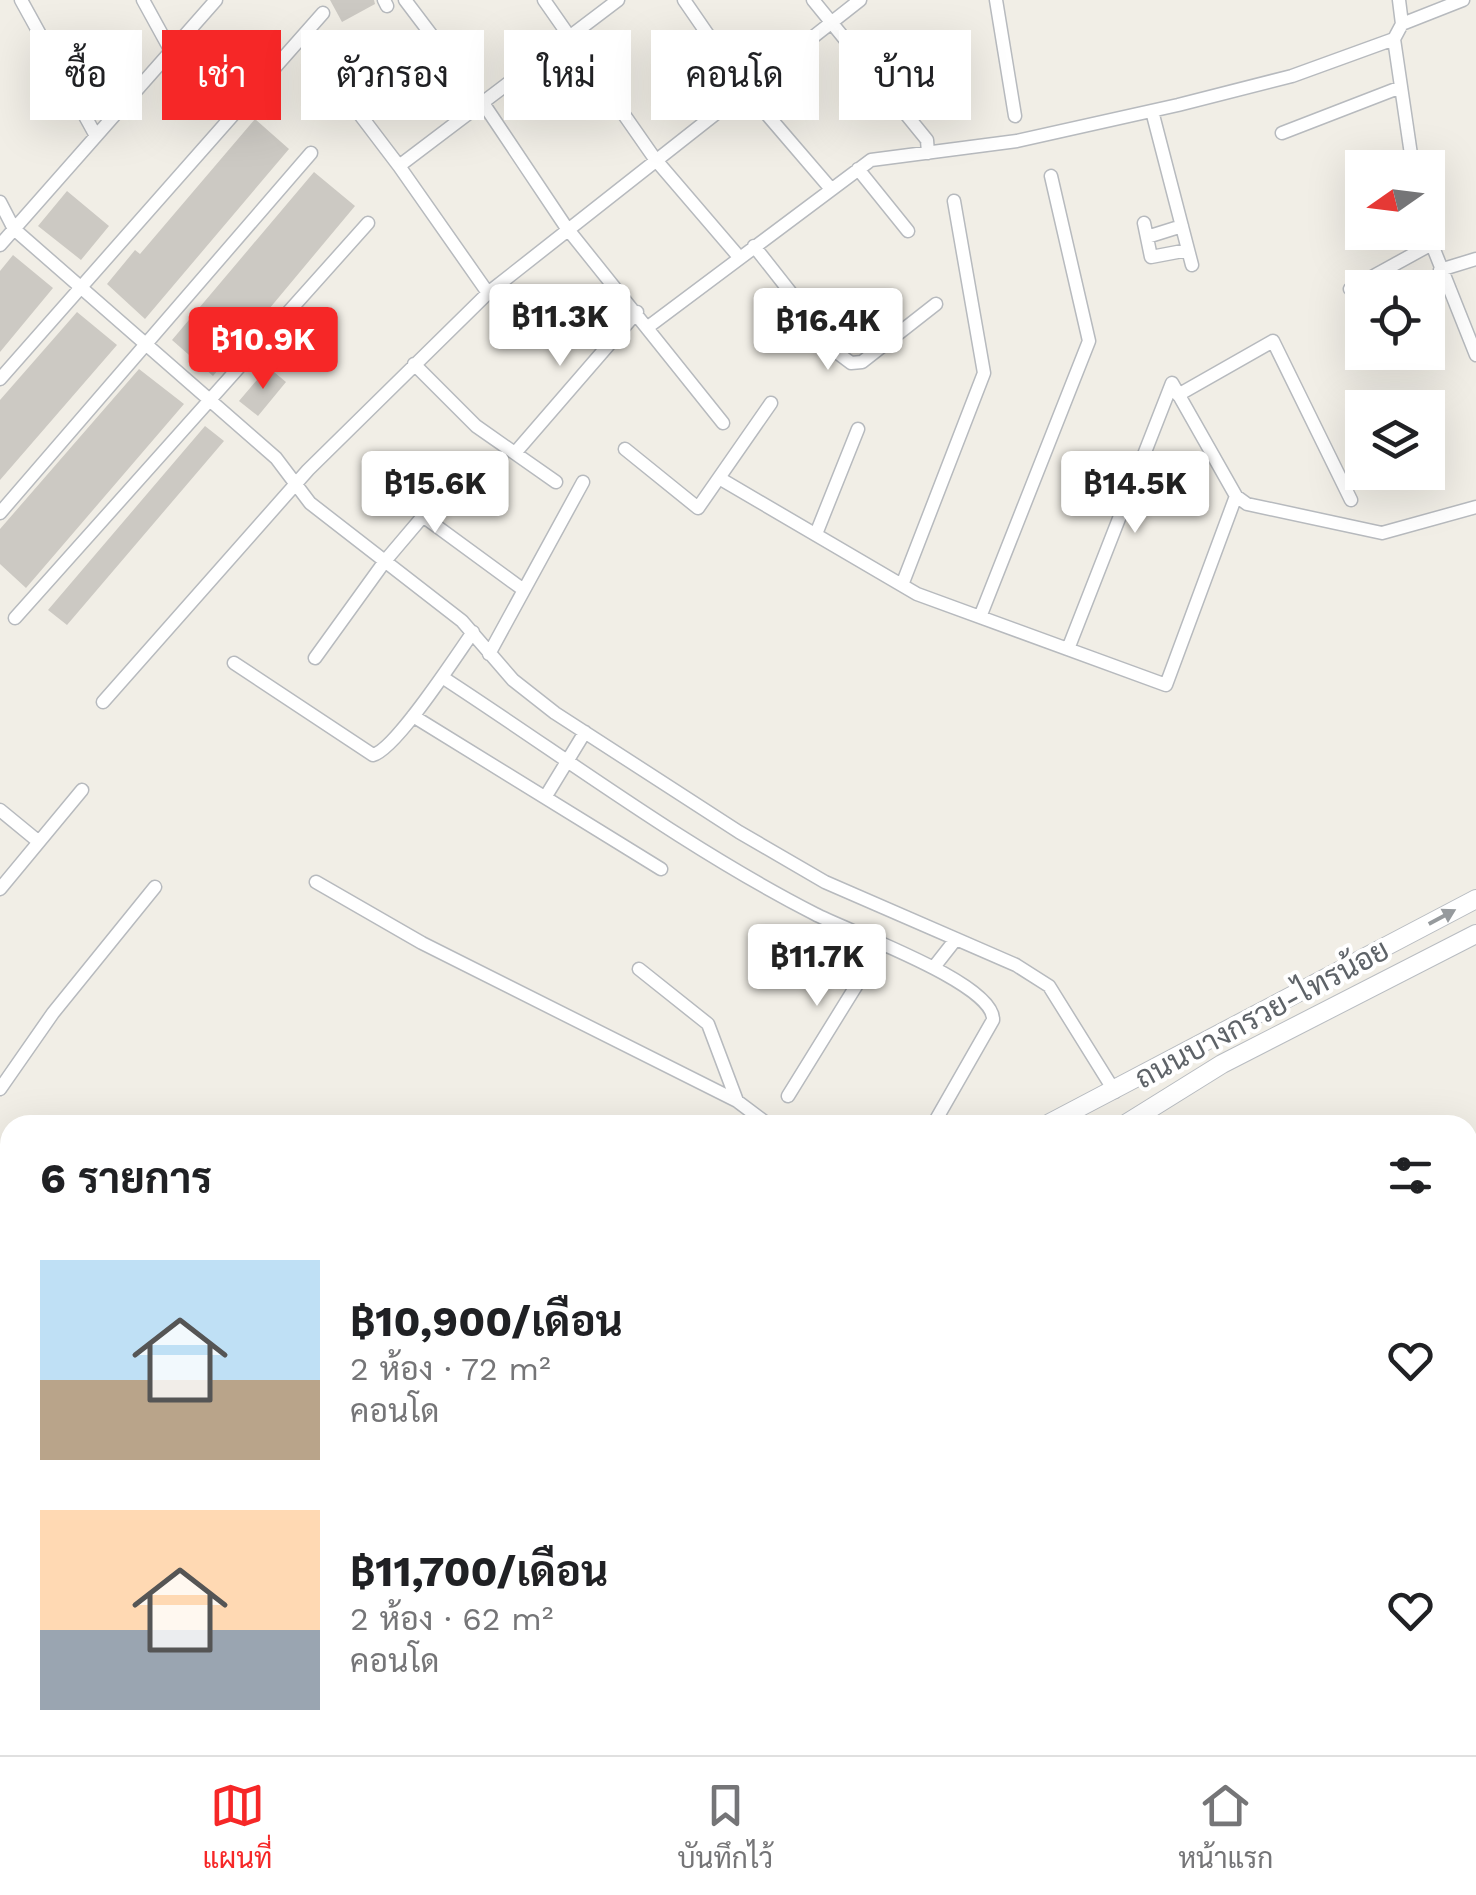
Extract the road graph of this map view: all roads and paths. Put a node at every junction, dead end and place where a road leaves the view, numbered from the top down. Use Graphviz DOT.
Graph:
graph roads {
  1 [pos="22,0"];
  2 [pos="142,0"];
  3 [pos="216,0"];
  4 [pos="405,0"];
  5 [pos="544,0"];
  6 [pos="618,0"];
  7 [pos="684,0"];
  8 [pos="812,0"];
  9 [pos="860,0"];
  10 [pos="996,0"];
  11 [pos="1398,0"];
  12 [pos="1463,0"];
  13 [pos="323,12"];
  14 [pos="1402,24"];
  15 [pos="830,25"];
  16 [pos="190,30"];
  17 [pos="427,30"];
  18 [pos="566,30"];
  19 [pos="579,30"];
  20 [pos="705,30"];
  21 [pos="819,34"];
  22 [pos="162,35"];
  23 [pos="1394,39"];
  24 [pos="162,61"];
  25 [pos="504,86"];
  26 [pos="1401,87"];
  27 [pos="484,101"];
  28 [pos="484,106"];
  29 [pos="1152,111"];
  30 [pos="1015,116"];
  31 [pos="365,120"];
  32 [pos="460,120"];
  33 [pos="628,120"];
  34 [pos="706,120"];
  35 [pos="772,120"];
  36 [pos="1282,134"];
  37 [pos="96,136"];
  38 [pos="1410,150"];
  39 [pos="311,153"];
  40 [pos="928,153"];
  41 [pos="655,159"];
  42 [pos="400,166"];
  43 [pos="858,169"];
  44 [pos="1051,176"];
  45 [pos="832,189"];
  46 [pos="954,201"];
  47 [pos="0,202"];
  48 [pos="368,222"];
  49 [pos="1182,226"];
  50 [pos="566,227"];
  51 [pos="14,228"];
  52 [pos="908,231"];
  53 [pos="0,245"];
  54 [pos="754,246"];
  55 [pos="1188,250"];
  56 [pos="1411,250"];
  57 [pos="1432,250"];
  58 [pos="740,257"];
  59 [pos="1476,259"];
  60 [pos="1192,265"];
  61 [pos="1380,270"];
  62 [pos="1440,270"];
  63 [pos="1445,282"];
  64 [pos="81,286"];
  65 [pos="488,293"];
  66 [pos="936,304"];
  67 [pos="637,312"];
  68 [pos="648,326"];
  69 [pos="145,343"];
  70 [pos="1476,355"];
  71 [pos="414,364"];
  72 [pos="0,378"];
  73 [pos="1178,394"];
  74 [pos="210,399"];
  75 [pos="771,403"];
  76 [pos="722,423"];
  77 [pos="858,429"];
  78 [pos="625,449"];
  79 [pos="514,453"];
  80 [pos="719,478"];
  81 [pos="452,482"];
  82 [pos="556,482"];
  83 [pos="584,482"];
  84 [pos="294,486"];
  85 [pos="1236,496"];
  86 [pos="1351,500"];
  87 [pos="1476,506"];
  88 [pos="0,513"];
  89 [pos="424,517"];
  90 [pos="816,534"];
  91 [pos="384,561"];
  92 [pos="902,585"];
  93 [pos="521,588"];
  94 [pos="15,618"];
  95 [pos="980,618"];
  96 [pos="473,632"];
  97 [pos="1068,650"];
  98 [pos="489,654"];
  99 [pos="314,658"];
  100 [pos="234,664"];
  101 [pos="442,677"];
  102 [pos="103,702"];
  103 [pos="413,716"];
  104 [pos="585,732"];
  105 [pos="568,759"];
  106 [pos="82,790"];
  107 [pos="546,796"];
  108 [pos="0,810"];
  109 [pos="39,842"];
  110 [pos="661,869"];
  111 [pos="316,882"];
  112 [pos="155,886"];
  113 [pos="0,890"];
  114 [pos="1476,899"];
  115 [pos="1476,934"];
  116 [pos="956,939"];
  117 [pos="882,944"];
  118 [pos="934,967"];
  119 [pos="639,969"];
  120 [pos="0,1089"];
  121 [pos="1115,1092"];
  122 [pos="788,1096"];
  123 [pos="736,1101"];
  124 [pos="755,1115"];
  125 [pos="939,1115"];
  126 [pos="1067,1115"];
  127 [pos="1140,1115"];
  1 -- 37 [label="street"];
  2 -- 22 [label="street"];
  3 -- 16 [label="street"];
  4 -- 17 [label="street"];
  5 -- 18 [label="street"];
  6 -- 19 [label="street"];
  7 -- 20 [label="street"];
  8 -- 15 [label="street"];
  9 -- 15 [label="street"];
  10 -- 30 [label="street"];
  11 -- 14 [label="street"];
  12 -- 14 [label="street"];
  13 -- 64 [label="street"];
  14 -- 23 [label="street"];
  15 -- 21 [label="street"];
  15 -- 40 [label="street"];
  23 -- 26 [label="street"];
  23 -- 29 [label="street"];
  24 -- 37 [label="street"];
  25 -- 27 [label="street"];
  26 -- 36 [label="street"];
  26 -- 38 [label="street"];
  28 -- 50 [label="street"];
  29 -- 40 [label="street"];
  29 -- 49 [label="street"];
  31 -- 42 [label="street"];
  32 -- 42 [label="street"];
  33 -- 41 [label="street"];
  34 -- 41 [label="street"];
  35 -- 45 [label="street"];
  37 -- 51 [label="street"];
  39 -- 69 [label="street"];
  40 -- 43 [label="street"];
  41 -- 50 [label="street"];
  41 -- 58 [label="street"];
  42 -- 65 [label="street"];
  43 -- 45 [label="street"];
  43 -- 52 [label="street"];
  44 -- 95 [label="street"];
  45 -- 54 [label="street"];
  46 -- 92 [label="street"];
  47 -- 51 [label="street"];
  48 -- 74 [label="street"];
  49 -- 55 [label="street"];
  49 -- 55 [label="street"];
  50 -- 65 [label="street"];
  50 -- 67 [label="street"];
  51 -- 53 [label="street"];
  51 -- 64 [label="street"];
  54 -- 58 [label="street"];
  54 -- 66 [label="street"];
  55 -- 60 [label="street"];
  56 -- 61 [label="street"];
  57 -- 62 [label="street"];
  58 -- 68 [label="street"];
  59 -- 62 [label="street"];
  63 -- 70 [label="street"];
  64 -- 69 [label="street"];
  64 -- 72 [label="street"];
  65 -- 71 [label="street"];
  67 -- 68 [label="street"];
  67 -- 79 [label="street"];
  68 -- 76 [label="street"];
  69 -- 74 [label="street"];
  69 -- 88 [label="street"];
  71 -- 79 [label="street"];
  71 -- 84 [label="street"];
  73 -- 85 [label="street"];
  73 -- 86 [label="street"];
  73 -- 97 [label="street"];
  74 -- 84 [label="street"];
  74 -- 94 [label="street"];
  75 -- 80 [label="street"];
  77 -- 90 [label="street"];
  78 -- 80 [label="street"];
  79 -- 82 [label="street"];
  80 -- 90 [label="street"];
  81 -- 89 [label="street"];
  83 -- 93 [label="street"];
  84 -- 91 [label="street"];
  84 -- 102 [label="street"];
  85 -- 87 [label="street"];
  85 -- 97 [label="street"];
  89 -- 91 [label="street"];
  89 -- 93 [label="street"];
  90 -- 92 [label="street"];
  91 -- 96 [label="street"];
  91 -- 99 [label="street"];
  92 -- 95 [label="street"];
  93 -- 98 [label="street"];
  95 -- 97 [label="street"];
  96 -- 98 [label="street"];
  96 -- 101 [label="street"];
  98 -- 104 [label="street"];
  100 -- 103 [label="street"];
  101 -- 103 [label="street"];
  101 -- 105 [label="street"];
  103 -- 107 [label="street"];
  104 -- 105 [label="street"];
  104 -- 116 [label="street"];
  105 -- 107 [label="street"];
  105 -- 117 [label="street"];
  106 -- 109 [label="street"];
  107 -- 110 [label="street"];
  108 -- 109 [label="street"];
  109 -- 113 [label="street"];
  111 -- 123 [label="street"];
  112 -- 120 [label="street"];
  121 -- 114 [label="main road, ถนนบางกรวย-ไทรน้อย, one-way"];
  115 -- 127 [label="main road, ถนนบางกรวย-ไทรน้อย"];
  116 -- 118 [label="street"];
  116 -- 121 [label="street"];
  117 -- 118 [label="street"];
  117 -- 122 [label="street"];
  118 -- 125 [label="street"];
  119 -- 123 [label="street"];
  121 -- 126 [label="main road, ถนนบางกรวย-ไทรน้อย"];
  123 -- 124 [label="street"];
}
